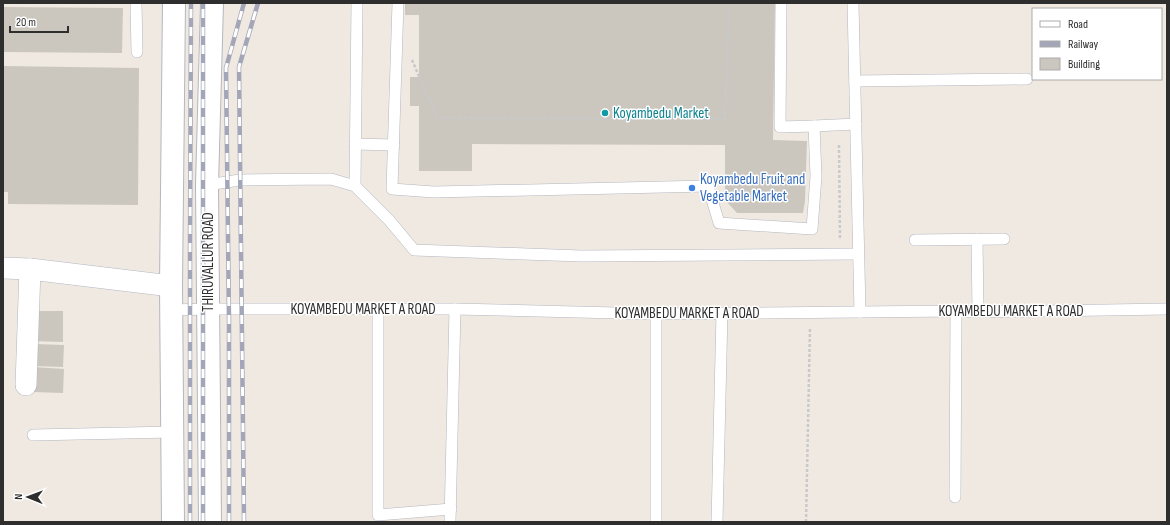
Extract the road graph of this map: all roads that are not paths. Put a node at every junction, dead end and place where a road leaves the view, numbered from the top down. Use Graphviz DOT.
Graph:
graph roads {
  1 [pos="136,3"];
  2 [pos="174,3"];
  3 [pos="212,3"];
  4 [pos="357,3"];
  5 [pos="398,3"];
  6 [pos="781,3"];
  7 [pos="853,3"];
  8 [pos="137,52"];
  9 [pos="1028,79"];
  10 [pos="855,81"];
  11 [pos="856,124"];
  12 [pos="814,126"];
  13 [pos="355,144"];
  14 [pos="394,146"];
  15 [pos="207,185"];
  16 [pos="355,186"];
  17 [pos="977,239"];
  18 [pos="1004,239"];
  19 [pos="915,240"];
  20 [pos="858,254"];
  21 [pos="3,268"];
  22 [pos="30,269"];
  23 [pos="170,286"];
  24 [pos="208,309"];
  25 [pos="378,309"];
  26 [pos="1167,309"];
  27 [pos="171,310"];
  28 [pos="455,310"];
  29 [pos="956,311"];
  30 [pos="860,312"];
  31 [pos="978,312"];
  32 [pos="722,313"];
  33 [pos="656,314"];
  34 [pos="26,385"];
  35 [pos="172,432"];
  36 [pos="33,435"];
  37 [pos="955,497"];
  38 [pos="451,509"];
  39 [pos="173,522"];
  40 [pos="210,522"];
  41 [pos="450,522"];
  42 [pos="656,522"];
  43 [pos="717,522"];
  1 -- 8 [label="lane"];
  2 -- 23 [label="street"];
  3 -- 15 [label="street, THIRUVALLUR ROAD"];
  4 -- 13 [label="lane"];
  5 -- 14 [label="lane"];
  6 -- 12 [label="lane"];
  7 -- 10 [label="lane"];
  9 -- 10 [label="lane"];
  10 -- 11 [label="lane"];
  11 -- 12 [label="lane"];
  11 -- 20 [label="lane"];
  12 -- 14 [label="lane"];
  13 -- 14 [label="lane"];
  13 -- 16 [label="lane"];
  15 -- 16 [label="lane"];
  15 -- 24 [label="street, THIRUVALLUR ROAD"];
  16 -- 20 [label="lane"];
  17 -- 18 [label="lane"];
  17 -- 19 [label="lane"];
  17 -- 31 [label="lane"];
  20 -- 30 [label="lane"];
  21 -- 22 [label="street"];
  22 -- 23 [label="street"];
  22 -- 34 [label="street"];
  23 -- 27 [label="street"];
  24 -- 25 [label="lane, KOYAMBEDU MARKET A ROAD"];
  24 -- 27 [label="lane, KOYAMBEDU MARKET A ROAD"];
  24 -- 40 [label="street, THIRUVALLUR ROAD"];
  25 -- 28 [label="lane, KOYAMBEDU MARKET A ROAD"];
  25 -- 38 [label="lane"];
  26 -- 31 [label="lane, KOYAMBEDU MARKET A ROAD"];
  27 -- 35 [label="street"];
  28 -- 33 [label="lane, KOYAMBEDU MARKET A ROAD"];
  28 -- 38 [label="lane"];
  29 -- 30 [label="lane, KOYAMBEDU MARKET A ROAD"];
  29 -- 31 [label="lane, KOYAMBEDU MARKET A ROAD"];
  29 -- 37 [label="lane"];
  30 -- 32 [label="lane, KOYAMBEDU MARKET A ROAD"];
  32 -- 33 [label="lane, KOYAMBEDU MARKET A ROAD"];
  32 -- 43 [label="lane"];
  33 -- 42 [label="lane"];
  35 -- 36 [label="lane"];
  35 -- 39 [label="street"];
  38 -- 41 [label="lane"];
}
